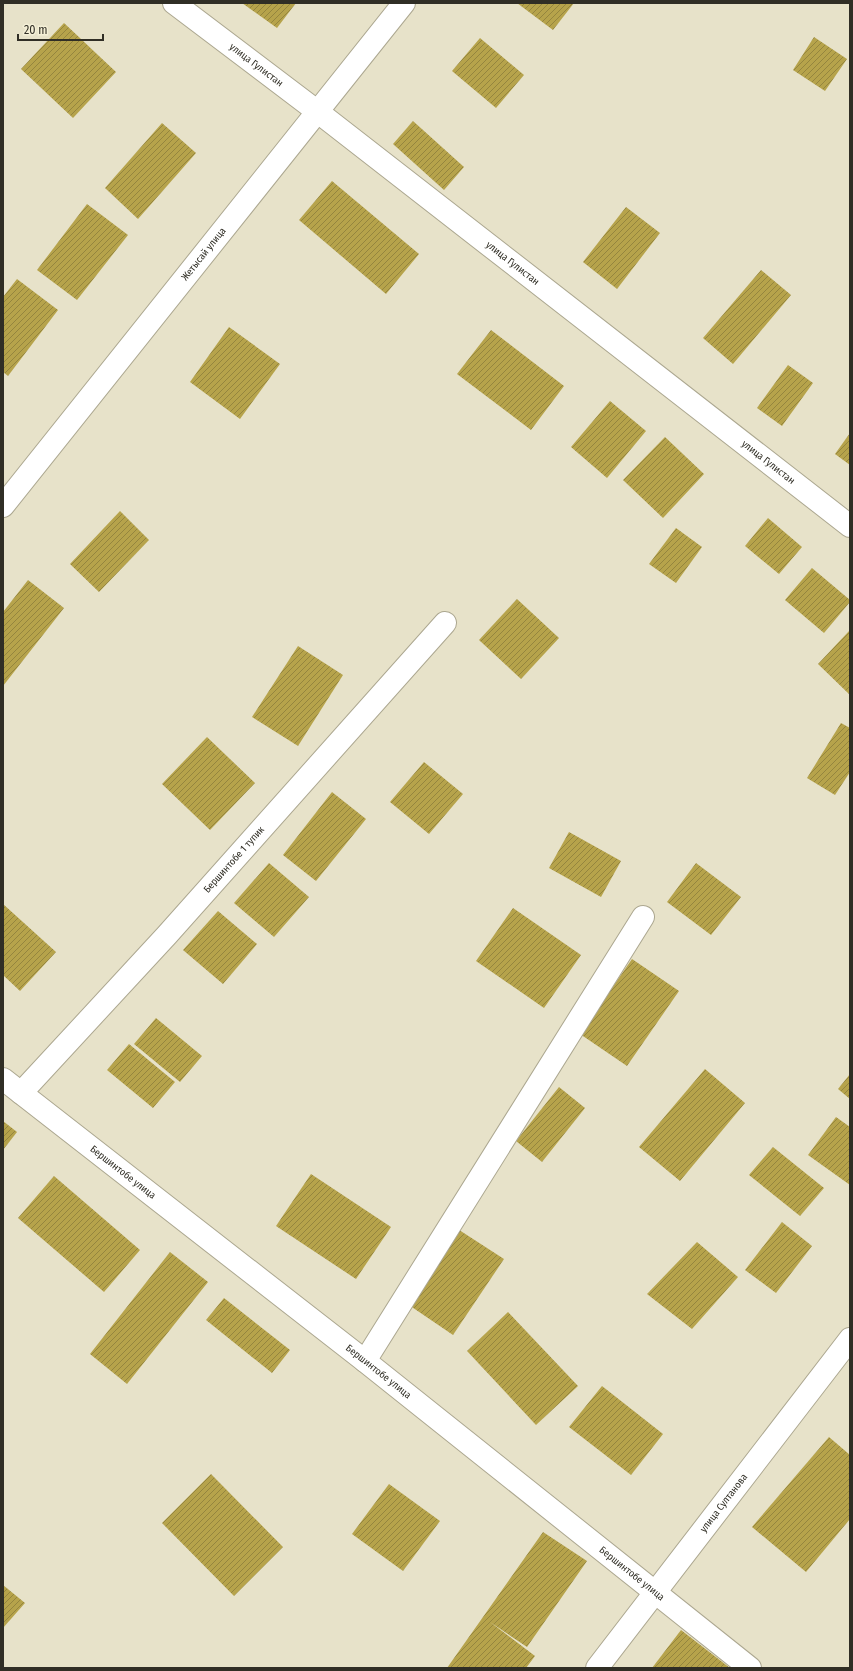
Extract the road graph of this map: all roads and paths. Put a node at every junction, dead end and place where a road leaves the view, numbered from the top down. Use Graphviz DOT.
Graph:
graph roads {
  1 [pos="174,3"];
  2 [pos="404,3"];
  3 [pos="318,112"];
  4 [pos="3,506"];
  5 [pos="850,526"];
  6 [pos="444,623"];
  7 [pos="643,916"];
  8 [pos="3,1079"];
  9 [pos="21,1093"];
  10 [pos="850,1339"];
  11 [pos="365,1361"];
  12 [pos="655,1591"];
  13 [pos="596,1668"];
  14 [pos="750,1668"];
  1 -- 3 [label="street, улица Гулистан"];
  2 -- 3 [label="street, Жетысай улица"];
  3 -- 4 [label="street, Жетысай улица"];
  3 -- 5 [label="street, улица Гулистан"];
  6 -- 9 [label="street, Бершинтобе 1 тупик"];
  7 -- 11 [label="street"];
  8 -- 9 [label="street, Бершинтобе улица"];
  9 -- 11 [label="street, Бершинтобе улица"];
  10 -- 12 [label="street, улица Султанова"];
  11 -- 12 [label="street, Бершинтобе улица"];
  12 -- 13 [label="street, улица Султанова"];
  12 -- 14 [label="street, Бершинтобе улица"];
}
